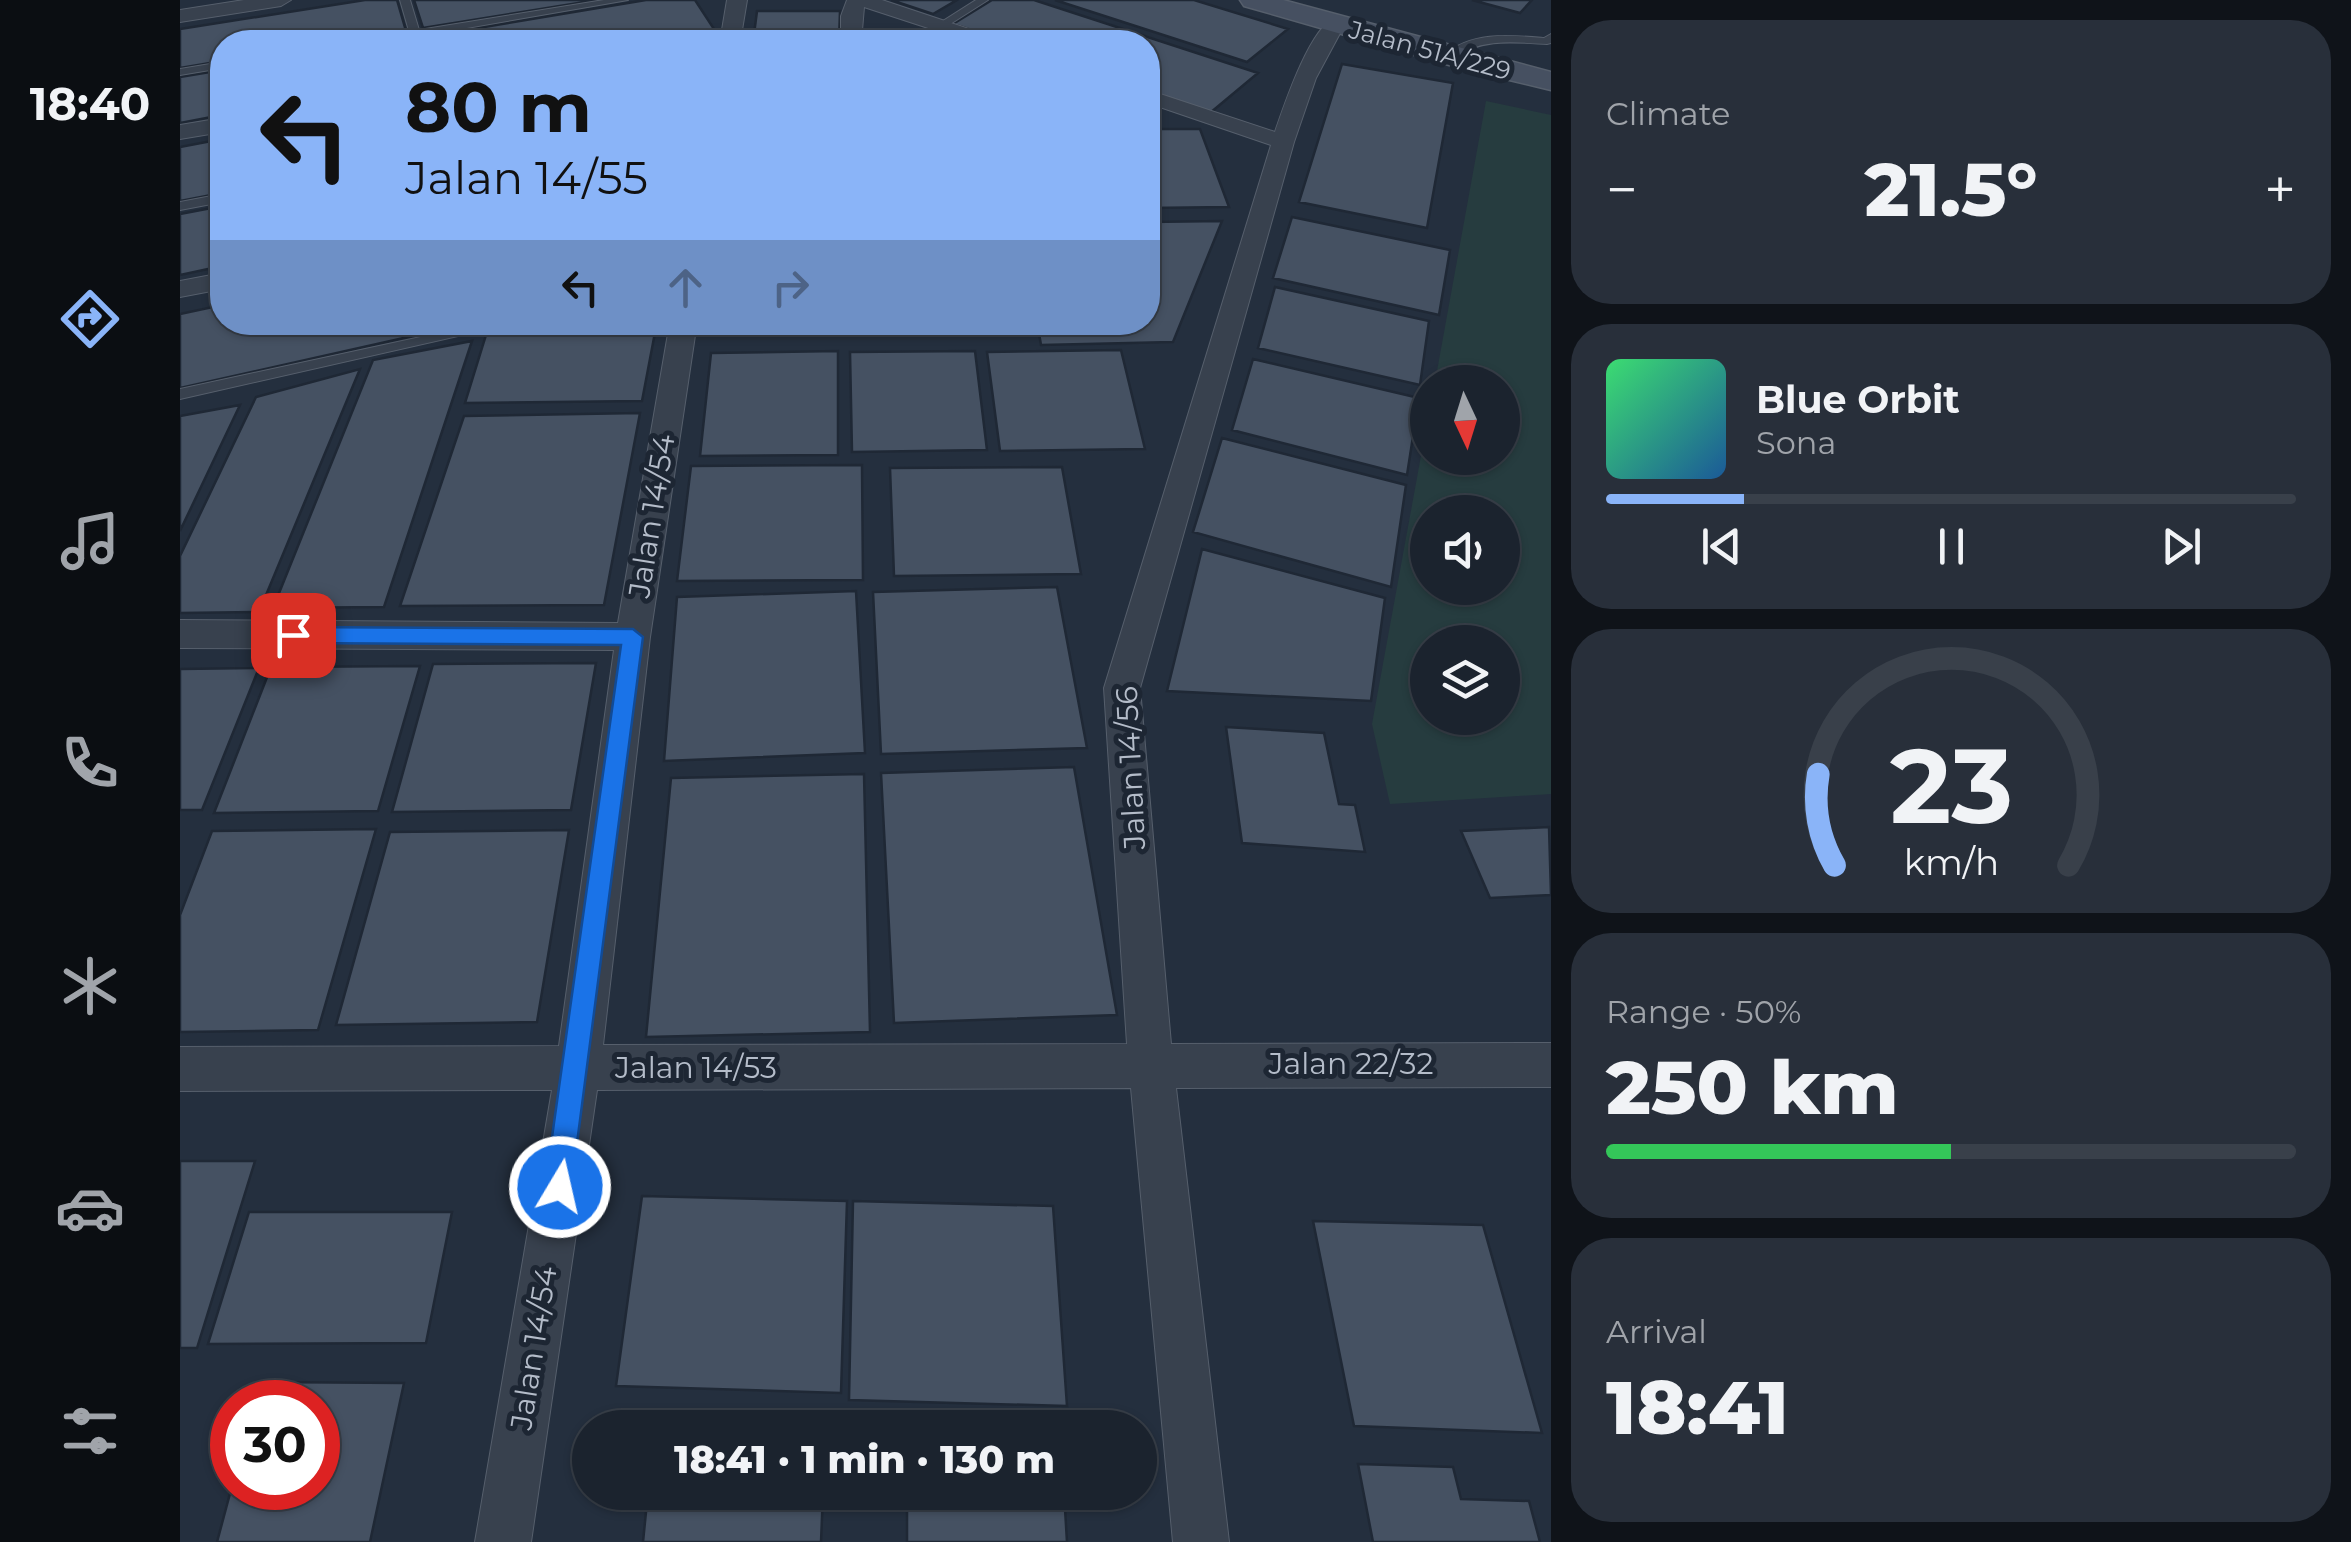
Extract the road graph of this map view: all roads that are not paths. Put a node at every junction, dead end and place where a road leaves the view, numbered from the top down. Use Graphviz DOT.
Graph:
graph roads {
  1 [pos="281,0"];
  2 [pos="405,0"];
  3 [pos="623,0"];
  4 [pos="737,0"];
  5 [pos="860,0"];
  6 [pos="983,0"];
  7 [pos="1252,0"];
  8 [pos="180,16"];
  9 [pos="1335,24"];
  10 [pos="940,26"];
  11 [pos="415,30"];
  12 [pos="440,30"];
  13 [pos="732,30"];
  14 [pos="851,30"];
  15 [pos="951,30"];
  16 [pos="1551,38"];
  17 [pos="1448,56"];
  18 [pos="210,67"];
  19 [pos="180,72"];
  20 [pos="1551,81"];
  21 [pos="1160,100"];
  22 [pos="210,127"];
  23 [pos="180,132"];
  24 [pos="1283,142"];
  25 [pos="210,200"];
  26 [pos="180,206"];
  27 [pos="210,284"];
  28 [pos="180,290"];
  29 [pos="456,335"];
  30 [pos="682,335"];
  31 [pos="180,394"];
  32 [pos="180,634"];
  33 [pos="633,637"];
  34 [pos="1551,1065"];
  35 [pos="1151,1067"];
  36 [pos="180,1069"];
  37 [pos="578,1069"];
  38 [pos="503,1542"];
  39 [pos="1200,1542"];
  1 -- 8 [label="street"];
  2 -- 11 [label="lane"];
  3 -- 12 [label="lane"];
  4 -- 13 [label="street"];
  5 -- 10 [label="street"];
  5 -- 14 [label="street"];
  6 -- 10 [label="lane"];
  7 -- 9 [label="street, Jalan 51A/229"];
  9 -- 17 [label="street, Jalan 51A/229"];
  9 -- 24 [label="street, Jalan 14/56"];
  10 -- 15 [label="street"];
  16 -- 17 [label="lane"];
  17 -- 20 [label="street, Jalan 51A/229"];
  18 -- 19 [label="lane"];
  21 -- 24 [label="street"];
  22 -- 23 [label="street"];
  24 -- 35 [label="street, Jalan 14/56"];
  25 -- 26 [label="lane"];
  27 -- 28 [label="street"];
  29 -- 31 [label="lane"];
  30 -- 33 [label="street, Jalan 14/54"];
  32 -- 33 [label="street"];
  33 -- 37 [label="street, Jalan 14/54"];
  34 -- 35 [label="street, Jalan 22/32"];
  35 -- 37 [label="street, Jalan 14/53"];
  35 -- 39 [label="street, Jalan 14/56"];
  36 -- 37 [label="street, Jalan 14/53"];
  37 -- 38 [label="street, Jalan 14/54"];
}
